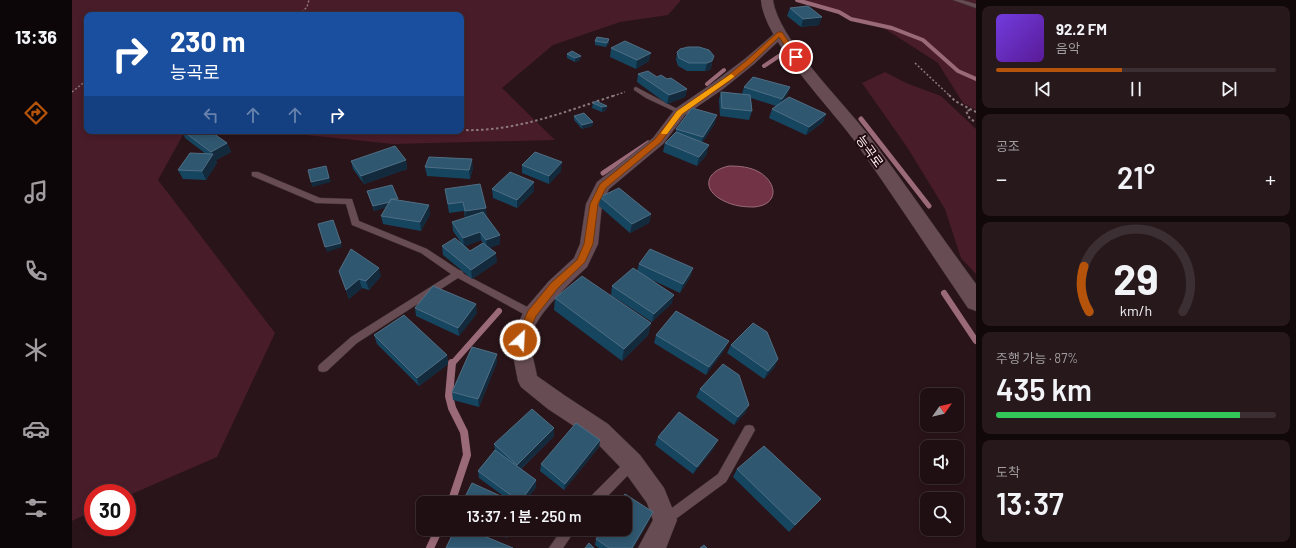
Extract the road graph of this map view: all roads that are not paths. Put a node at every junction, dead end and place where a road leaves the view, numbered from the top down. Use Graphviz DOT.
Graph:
graph roads {
  1 [pos="767,0"];
  2 [pos="956,0"];
  3 [pos="976,6"];
  4 [pos="780,34"];
  5 [pos="636,89"];
  6 [pos="680,112"];
  7 [pos="255,174"];
  8 [pos="459,273"];
  9 [pos="976,302"];
  10 [pos="532,314"];
  11 [pos="322,368"];
  12 [pos="749,430"];
  13 [pos="632,463"];
  14 [pos="599,496"];
  15 [pos="665,520"];
  16 [pos="564,536"];
  17 [pos="555,548"];
  18 [pos="651,548"];
  1 -- 4 [label="street, 능곡로"];
  2 -- 3 [label="lane"];
  4 -- 6 [label="street"];
  4 -- 9 [label="street, 능곡로"];
  5 -- 6 [label="lane"];
  6 -- 10 [label="street"];
  7 -- 8 [label="lane"];
  8 -- 10 [label="lane"];
  8 -- 11 [label="lane"];
  10 -- 13 [label="street"];
  12 -- 15 [label="lane"];
  13 -- 14 [label="lane"];
  13 -- 15 [label="street"];
  15 -- 18 [label="street"];
  16 -- 17 [label="lane"];
}
